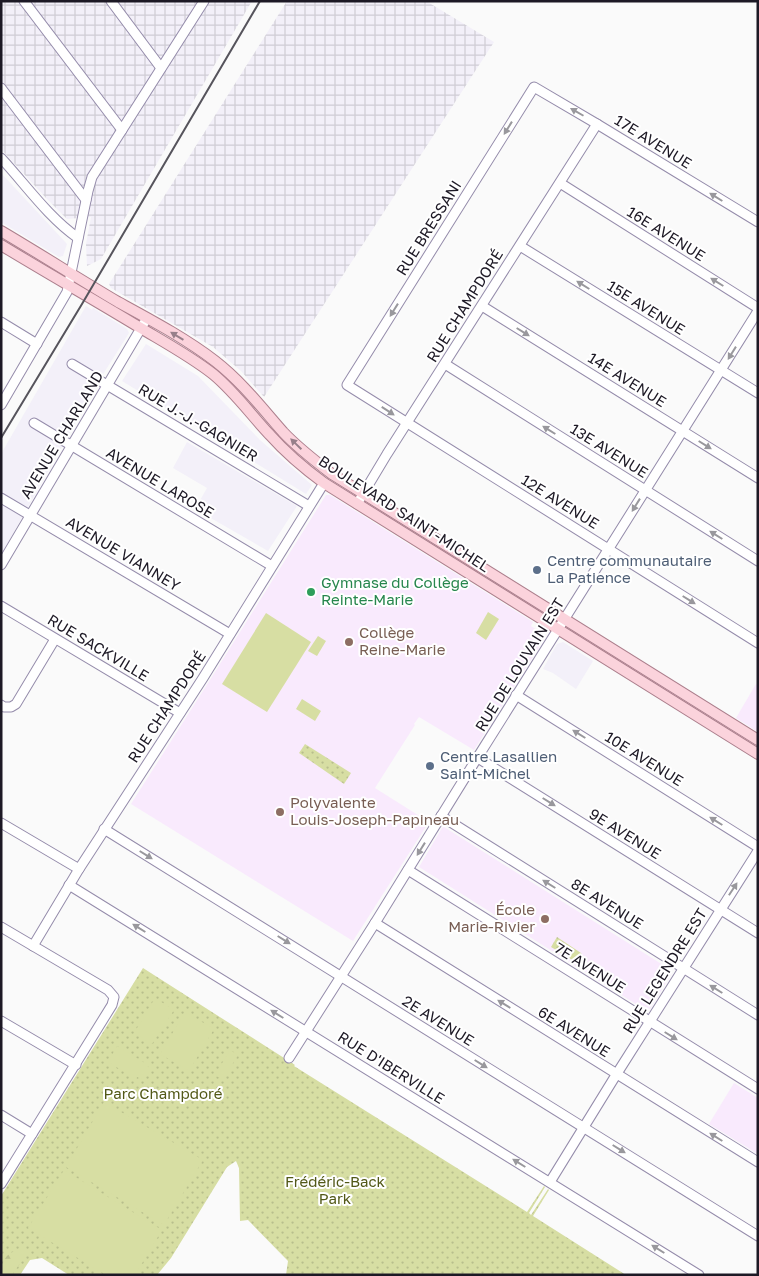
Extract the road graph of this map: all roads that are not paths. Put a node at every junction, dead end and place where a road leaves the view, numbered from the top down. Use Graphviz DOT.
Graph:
graph roads {
  1 [pos="24,1"];
  2 [pos="111,1"];
  3 [pos="199,4"];
  4 [pos="161,68"];
  5 [pos="534,87"];
  6 [pos="1,88"];
  7 [pos="598,124"];
  8 [pos="122,130"];
  9 [pos="1,158"];
  10 [pos="560,183"];
  11 [pos="86,200"];
  12 [pos="758,222"];
  13 [pos="1,231"];
  14 [pos="78,238"];
  15 [pos="1,245"];
  16 [pos="520,246"];
  17 [pos="71,273"];
  18 [pos="68,285"];
  19 [pos="482,306"];
  20 [pos="758,310"];
  21 [pos="147,318"];
  22 [pos="1,322"];
  23 [pos="141,328"];
  24 [pos="37,344"];
  25 [pos="72,364"];
  26 [pos="445,364"];
  27 [pos="721,370"];
  28 [pos="107,385"];
  29 [pos="347,385"];
  30 [pos="758,394"];
  31 [pos="1,404"];
  32 [pos="34,423"];
  33 [pos="407,423"];
  34 [pos="682,431"];
  35 [pos="72,446"];
  36 [pos="758,478"];
  37 [pos="324,483"];
  38 [pos="646,491"];
  39 [pos="364,494"];
  40 [pos="1,498"];
  41 [pos="357,504"];
  42 [pos="309,506"];
  43 [pos="30,516"];
  44 [pos="609,550"];
  45 [pos="758,561"];
  46 [pos="1,565"];
  47 [pos="272,566"];
  48 [pos="1,606"];
  49 [pos="565,619"];
  50 [pos="558,630"];
  51 [pos="230,634"];
  52 [pos="55,639"];
  53 [pos="758,643"];
  54 [pos="516,696"];
  55 [pos="1,705"];
  56 [pos="180,713"];
  57 [pos="758,740"];
  58 [pos="758,754"];
  59 [pos="478,758"];
  60 [pos="441,816"];
  61 [pos="1,823"];
  62 [pos="104,829"];
  63 [pos="758,846"];
  64 [pos="758,851"];
  65 [pos="79,869"];
  66 [pos="408,870"];
  67 [pos="69,885"];
  68 [pos="720,910"];
  69 [pos="375,923"];
  70 [pos="1,927"];
  71 [pos="758,934"];
  72 [pos="33,946"];
  73 [pos="683,969"];
  74 [pos="341,976"];
  75 [pos="758,1015"];
  76 [pos="1,1021"];
  77 [pos="649,1022"];
  78 [pos="306,1031"];
  79 [pos="289,1058"];
  80 [pos="76,1065"];
  81 [pos="616,1075"];
  82 [pos="758,1089"];
  83 [pos="1,1115"];
  84 [pos="584,1128"];
  85 [pos="32,1134"];
  86 [pos="758,1162"];
  87 [pos="550,1182"];
  88 [pos="1,1184"];
  89 [pos="758,1236"];
  90 [pos="699,1275"];
  1 -- 8 [label="street"];
  2 -- 4 [label="street"];
  3 -- 4 [label="street"];
  4 -- 8 [label="street"];
  7 -- 5 [label="street, 17E AVENUE, one-way"];
  5 -- 29 [label="street, RUE BRESSANI, one-way"];
  6 -- 11 [label="street"];
  7 -- 10 [label="street, RUE CHAMPDORÉ"];
  12 -- 7 [label="street, 17E AVENUE, one-way"];
  8 -- 11 [label="street"];
  9 -- 14 [label="street"];
  10 -- 16 [label="street, RUE CHAMPDORÉ"];
  20 -- 10 [label="street, 16E AVENUE, one-way"];
  11 -- 14 [label="street"];
  13 -- 17 [label="main road, BOULEVARD SAINT-MICHEL"];
  14 -- 17 [label="street"];
  15 -- 18 [label="main road, BOULEVARD SAINT-MICHEL"];
  16 -- 19 [label="street, RUE CHAMPDORÉ"];
  27 -- 16 [label="street, 15E AVENUE, one-way"];
  17 -- 18 [label="street"];
  17 -- 21 [label="main road, BOULEVARD SAINT-MICHEL"];
  18 -- 23 [label="main road, BOULEVARD SAINT-MICHEL"];
  18 -- 24 [label="street"];
  19 -- 26 [label="street, RUE CHAMPDORÉ"];
  19 -- 34 [label="street, 14E AVENUE, one-way"];
  20 -- 27 [label="street, RUE DE LOUVAIN EST, one-way"];
  21 -- 23 [label="street, AVENUE CHARLAND"];
  39 -- 21 [label="main road, BOULEVARD SAINT-MICHEL, one-way"];
  22 -- 24 [label="street"];
  23 -- 28 [label="street, AVENUE CHARLAND"];
  23 -- 37 [label="main road, BOULEVARD SAINT-MICHEL"];
  24 -- 31 [label="street"];
  25 -- 28 [label="street, RUE J.-J.-GAGNIER"];
  26 -- 33 [label="street, RUE CHAMPDORÉ"];
  38 -- 26 [label="street, 13E AVENUE, one-way"];
  27 -- 30 [label="street, 15E AVENUE"];
  27 -- 34 [label="street, RUE DE LOUVAIN EST"];
  28 -- 35 [label="street, AVENUE CHARLAND"];
  28 -- 42 [label="street, RUE J.-J.-GAGNIER"];
  29 -- 33 [label="street, 12E AVENUE, one-way"];
  32 -- 35 [label="street, AVENUE LAROSE"];
  33 -- 39 [label="street, RUE CHAMPDORÉ"];
  33 -- 44 [label="street, 12E AVENUE"];
  34 -- 36 [label="street, 14E AVENUE, one-way"];
  34 -- 38 [label="street, RUE DE LOUVAIN EST"];
  35 -- 43 [label="street, AVENUE CHARLAND"];
  35 -- 47 [label="street, AVENUE LAROSE"];
  37 -- 41 [label="main road, BOULEVARD SAINT-MICHEL"];
  37 -- 42 [label="street, RUE CHAMPDORÉ"];
  38 -- 44 [label="street, RUE DE LOUVAIN EST, one-way"];
  45 -- 38 [label="street, 13E AVENUE, one-way"];
  39 -- 41 [label="street, RUE CHAMPDORÉ"];
  39 -- 49 [label="main road, BOULEVARD SAINT-MICHEL"];
  40 -- 43 [label="street, AVENUE VIANNEY"];
  41 -- 50 [label="main road, BOULEVARD SAINT-MICHEL"];
  42 -- 47 [label="street, RUE CHAMPDORÉ"];
  43 -- 46 [label="street, AVENUE CHARLAND"];
  43 -- 51 [label="street, AVENUE VIANNEY"];
  44 -- 49 [label="street, RUE DE LOUVAIN EST"];
  44 -- 53 [label="street, 12E AVENUE, one-way"];
  47 -- 51 [label="street, RUE CHAMPDORÉ"];
  48 -- 52 [label="street, RUE SACKVILLE"];
  49 -- 50 [label="street, RUE DE LOUVAIN EST"];
  49 -- 57 [label="main road, BOULEVARD SAINT-MICHEL"];
  50 -- 54 [label="street, RUE DE LOUVAIN EST"];
  50 -- 58 [label="main road, BOULEVARD SAINT-MICHEL"];
  51 -- 56 [label="street, RUE CHAMPDORÉ"];
  52 -- 55 [label="street"];
  52 -- 56 [label="street, RUE SACKVILLE"];
  54 -- 59 [label="street, RUE DE LOUVAIN EST"];
  63 -- 54 [label="street, 10E AVENUE, one-way"];
  56 -- 62 [label="street, RUE CHAMPDORÉ"];
  59 -- 60 [label="street, RUE DE LOUVAIN EST"];
  59 -- 68 [label="street, 9E AVENUE, one-way"];
  60 -- 66 [label="street, RUE DE LOUVAIN EST, one-way"];
  73 -- 60 [label="street, 8E AVENUE, one-way"];
  61 -- 65 [label="street"];
  62 -- 65 [label="street, RUE CHAMPDORÉ"];
  62 -- 74 [label="street, 2E AVENUE, one-way"];
  68 -- 64 [label="street, RUE LEGENDRE EST, one-way"];
  65 -- 67 [label="street, RUE CHAMPDORÉ"];
  66 -- 69 [label="street, RUE DE LOUVAIN EST"];
  66 -- 77 [label="street, 7E AVENUE"];
  67 -- 72 [label="street, RUE CHAMPDORÉ"];
  78 -- 67 [label="street, RUE D'IBERVILLE, one-way"];
  68 -- 71 [label="street, 9E AVENUE"];
  68 -- 73 [label="street, RUE LEGENDRE EST"];
  69 -- 74 [label="street, RUE DE LOUVAIN EST"];
  81 -- 69 [label="street, 6E AVENUE, one-way"];
  70 -- 72 [label="street"];
  72 -- 80 [label="street"];
  75 -- 73 [label="street, 8E AVENUE, one-way"];
  73 -- 77 [label="street, RUE LEGENDRE EST"];
  74 -- 78 [label="street, RUE DE LOUVAIN EST"];
  74 -- 84 [label="street, 2E AVENUE, one-way"];
  76 -- 80 [label="street"];
  77 -- 81 [label="street, RUE LEGENDRE EST"];
  77 -- 82 [label="street, 7E AVENUE, one-way"];
  78 -- 79 [label="street, RUE DE LOUVAIN EST"];
  87 -- 78 [label="street, RUE D'IBERVILLE, one-way"];
  80 -- 85 [label="street"];
  81 -- 84 [label="street, RUE LEGENDRE EST"];
  86 -- 81 [label="street, 6E AVENUE, one-way"];
  83 -- 85 [label="street"];
  84 -- 87 [label="street, RUE LEGENDRE EST"];
  84 -- 89 [label="street, 2E AVENUE, one-way"];
  85 -- 88 [label="street"];
  90 -- 87 [label="street, RUE D'IBERVILLE, one-way"];
}
